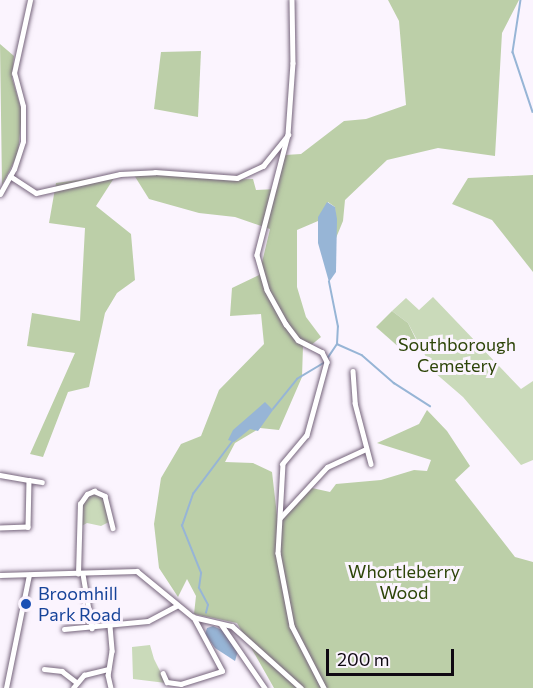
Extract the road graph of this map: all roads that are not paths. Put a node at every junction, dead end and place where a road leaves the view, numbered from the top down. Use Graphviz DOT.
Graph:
graph roads {
  1 [pos="30,0"];
  2 [pos="292,0"];
  3 [pos="288,135"];
  4 [pos="10,176"];
  5 [pos="0,194"];
  6 [pos="353,371"];
  7 [pos="366,449"];
  8 [pos="371,464"];
  9 [pos="0,475"];
  10 [pos="29,480"];
  11 [pos="42,482"];
  12 [pos="279,518"];
  13 [pos="0,528"];
  14 [pos="113,528"];
  15 [pos="29,574"];
  16 [pos="80,574"];
  17 [pos="0,575"];
  18 [pos="176,606"];
  19 [pos="193,617"];
  20 [pos="213,622"];
  21 [pos="221,624"];
  22 [pos="110,626"];
  23 [pos="92,628"];
  24 [pos="64,629"];
  25 [pos="200,629"];
  26 [pos="64,663"];
  27 [pos="44,669"];
  28 [pos="108,669"];
  29 [pos="62,671"];
  30 [pos="164,673"];
  31 [pos="76,682"];
  32 [pos="6,688"];
  33 [pos="73,688"];
  34 [pos="111,688"];
  35 [pos="265,688"];
  36 [pos="301,688"];
  37 [pos="324,688"];
  1 -- 4 [label="street"];
  2 -- 3 [label="street"];
  3 -- 4 [label="street"];
  3 -- 12 [label="street"];
  4 -- 5 [label="street"];
  6 -- 7 [label="street"];
  7 -- 8 [label="street"];
  7 -- 12 [label="street"];
  9 -- 10 [label="street"];
  10 -- 11 [label="street"];
  10 -- 13 [label="street"];
  12 -- 37 [label="street"];
  14 -- 16 [label="street"];
  15 -- 16 [label="street"];
  15 -- 17 [label="street"];
  15 -- 32 [label="street"];
  16 -- 18 [label="street"];
  16 -- 23 [label="street"];
  18 -- 19 [label="street"];
  18 -- 22 [label="street"];
  19 -- 20 [label="street"];
  19 -- 25 [label="street"];
  20 -- 21 [label="street"];
  20 -- 25 [label="street"];
  21 -- 35 [label="street"];
  21 -- 36 [label="street"];
  22 -- 23 [label="street"];
  22 -- 28 [label="street"];
  23 -- 24 [label="street"];
  25 -- 30 [label="street"];
  26 -- 29 [label="street"];
  27 -- 29 [label="street"];
  28 -- 31 [label="street"];
  28 -- 34 [label="street"];
  29 -- 31 [label="street"];
  31 -- 33 [label="street"];
}
